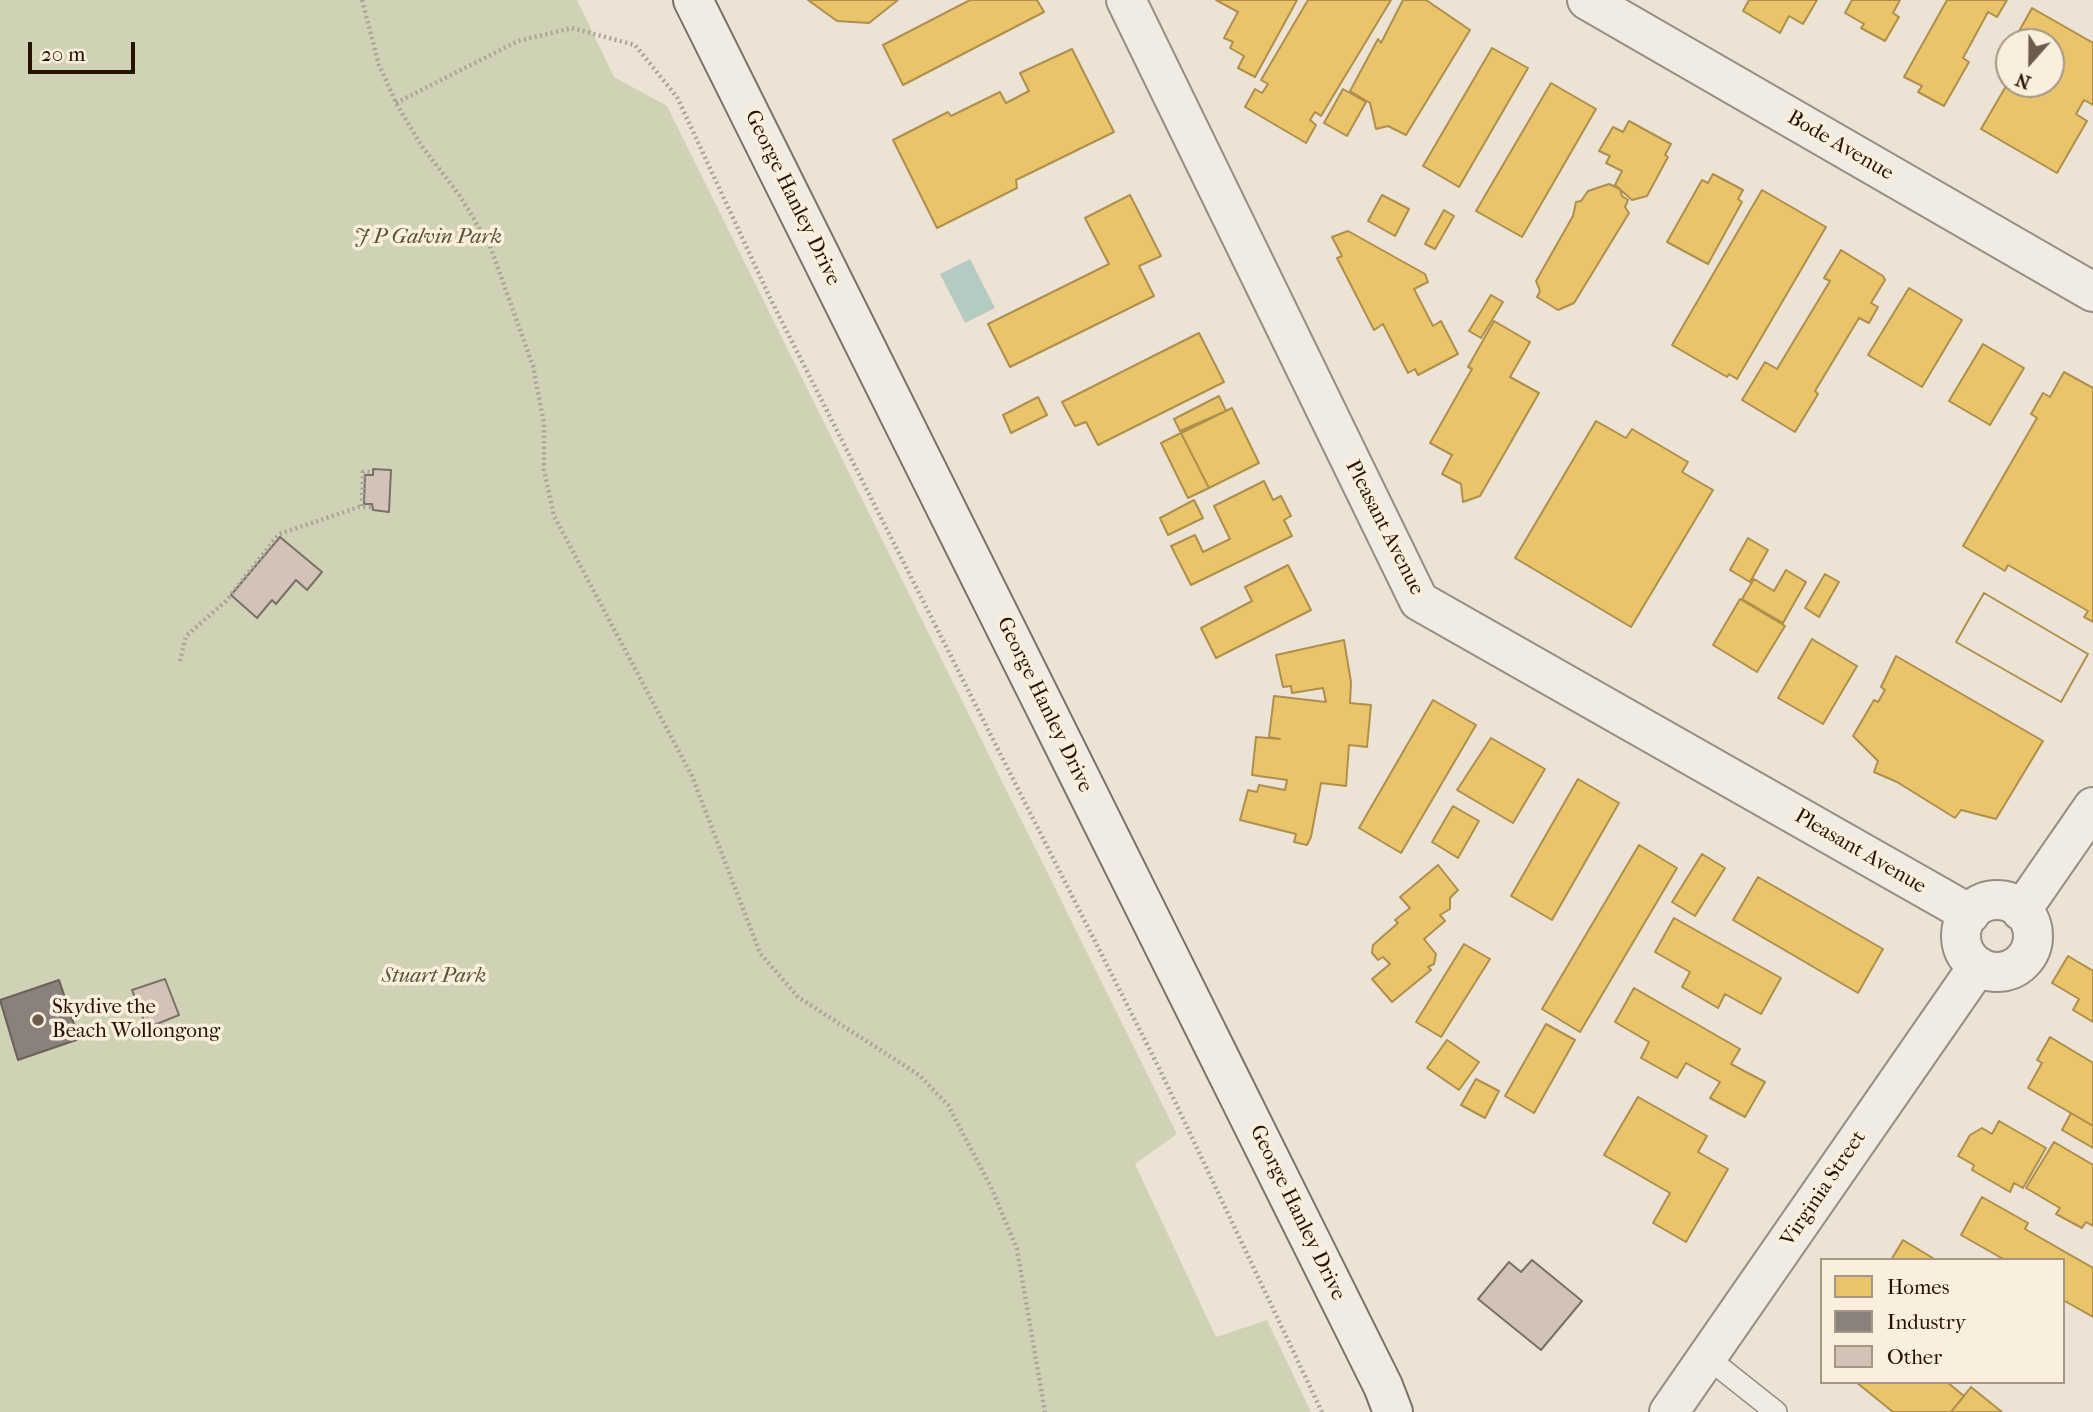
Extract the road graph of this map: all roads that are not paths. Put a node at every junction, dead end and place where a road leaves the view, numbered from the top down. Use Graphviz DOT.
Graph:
graph roads {
  1 [pos="693,0"];
  2 [pos="1126,0"];
  3 [pos="1587,0"];
  4 [pos="2093,292"];
  5 [pos="2093,807"];
  6 [pos="2021,911"];
  7 [pos="1970,914"];
  8 [pos="1978,966"];
  9 [pos="1708,1358"];
  10 [pos="1393,1412"];
  11 [pos="1669,1412"];
  12 [pos="1776,1412"];
  1 -- 10 [label="street, George Hanley Drive"];
  2 -- 7 [label="street, Pleasant Avenue"];
  3 -- 4 [label="street, Bode Avenue"];
  5 -- 6 [label="street"];
  6 -- 7 [label="street"];
  6 -- 8 [label="street"];
  7 -- 8 [label="street"];
  8 -- 9 [label="street, Virginia Street"];
  9 -- 11 [label="street, Virginia Street"];
  9 -- 12 [label="lane"];
}
